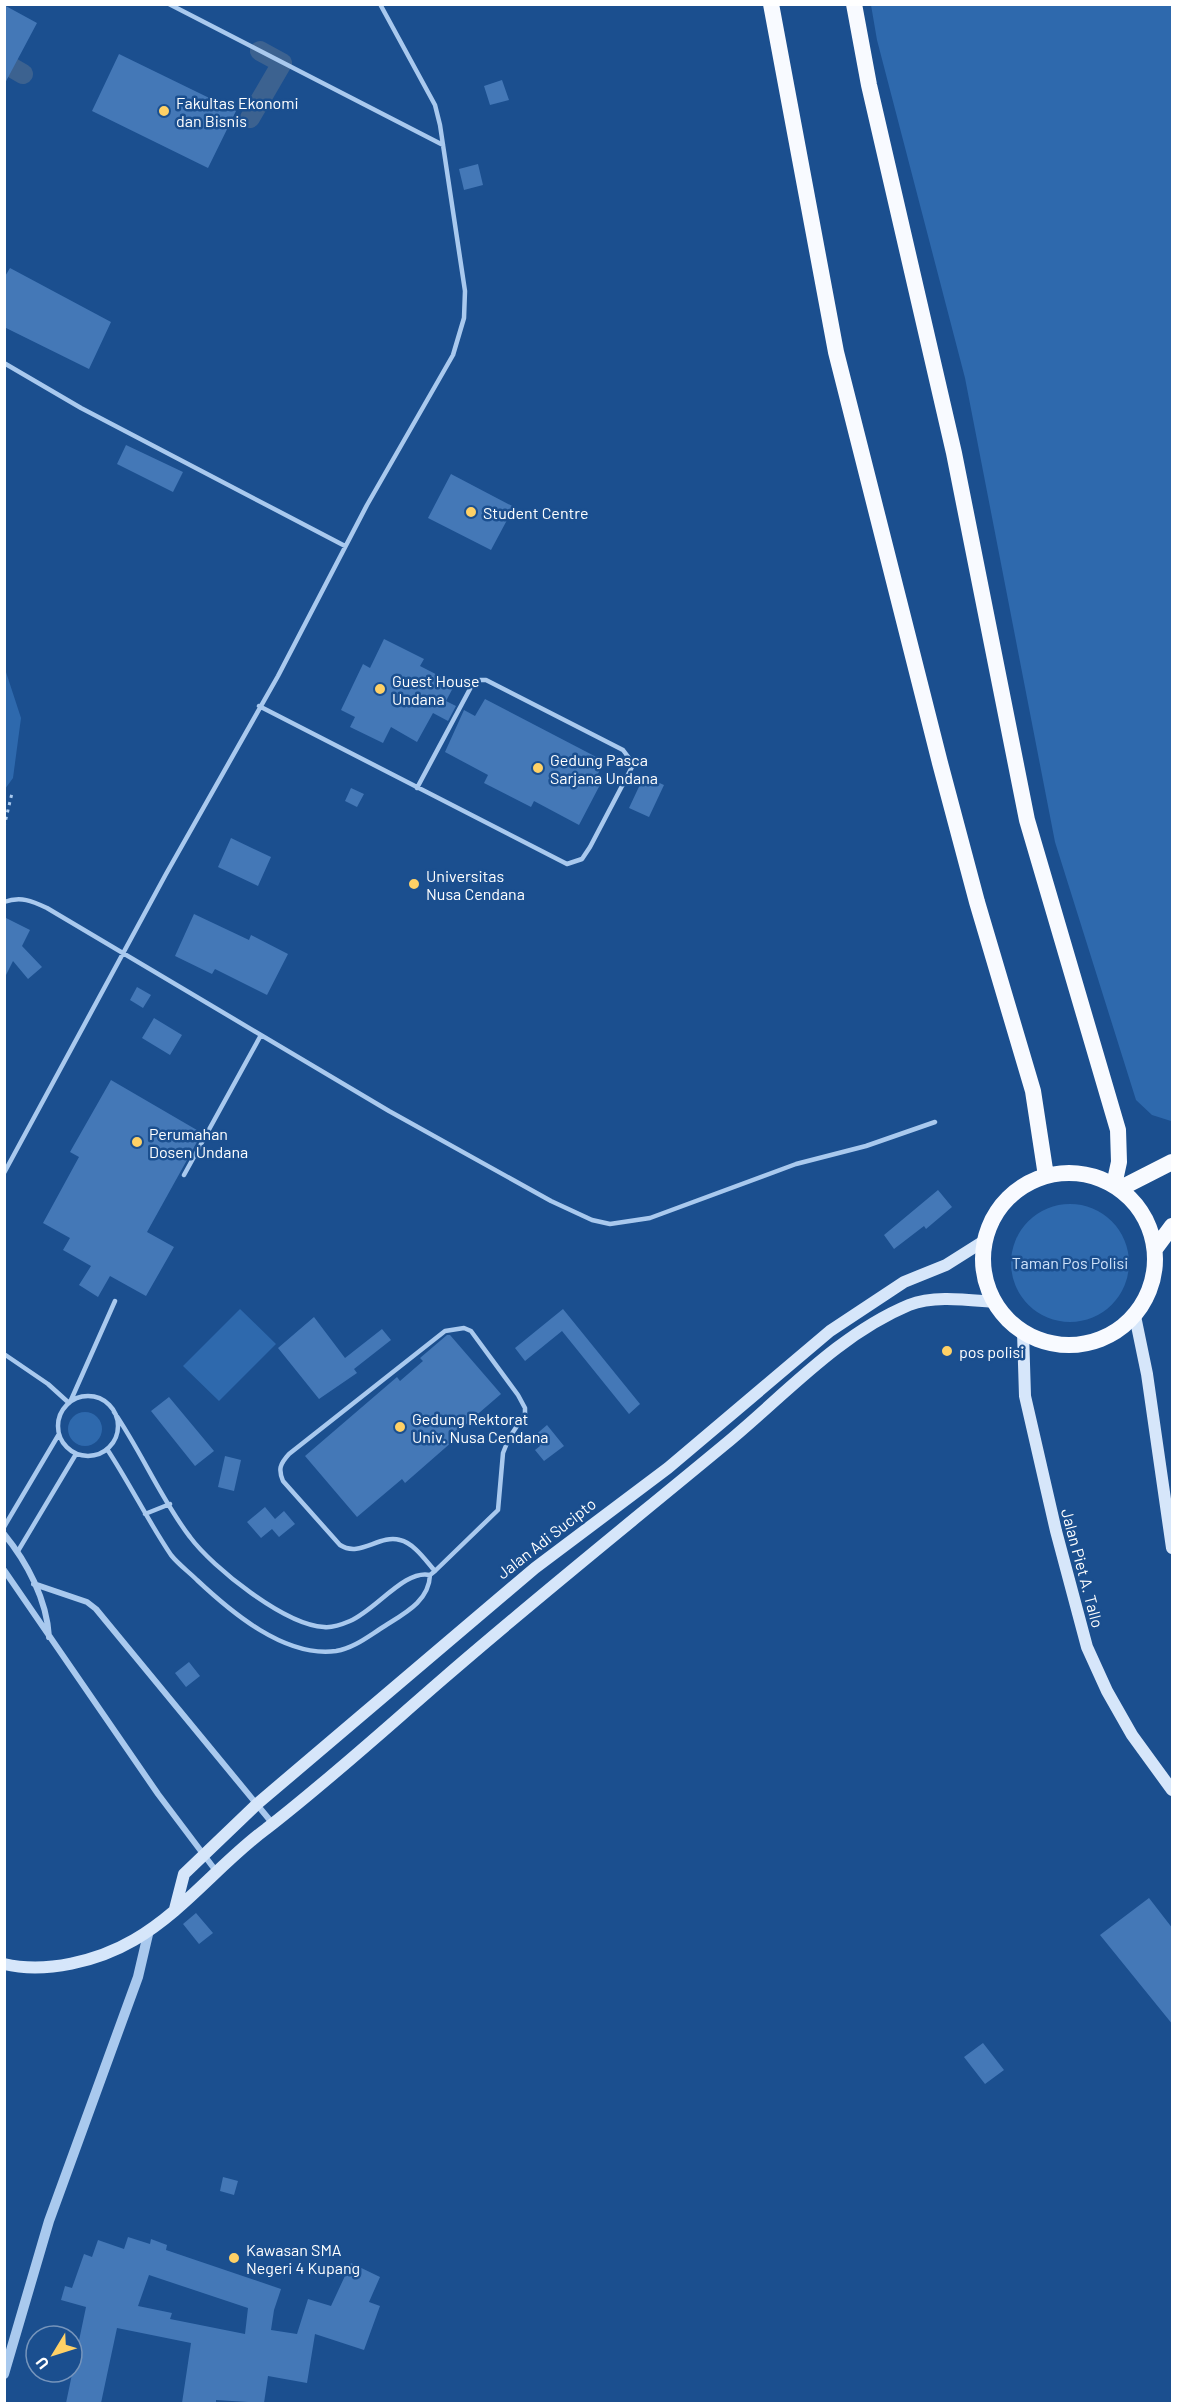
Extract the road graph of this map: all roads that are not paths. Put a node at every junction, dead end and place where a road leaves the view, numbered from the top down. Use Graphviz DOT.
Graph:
graph roads {
  1 [pos="170,4"];
  2 [pos="380,4"];
  3 [pos="771,4"];
  4 [pos="854,4"];
  5 [pos="443,145"];
  6 [pos="4,363"];
  7 [pos="345,546"];
  8 [pos="259,706"];
  9 [pos="417,788"];
  10 [pos="4,902"];
  11 [pos="123,953"];
  12 [pos="261,1035"];
  13 [pos="935,1122"];
  14 [pos="1173,1162"];
  15 [pos="4,1173"];
  16 [pos="184,1175"];
  17 [pos="1046,1176"];
  18 [pos="1117,1187"];
  19 [pos="1173,1226"];
  20 [pos="984,1241"];
  21 [pos="1155,1249"];
  22 [pos="115,1301"];
  23 [pos="994,1302"];
  24 [pos="1135,1316"];
  25 [pos="1023,1332"];
  26 [pos="4,1354"];
  27 [pos="70,1402"];
  28 [pos="114,1412"];
  29 [pos="59,1434"];
  30 [pos="108,1449"];
  31 [pos="76,1454"];
  32 [pos="170,1504"];
  33 [pos="145,1514"];
  34 [pos="4,1527"];
  35 [pos="4,1534"];
  36 [pos="1173,1548"];
  37 [pos="18,1551"];
  38 [pos="4,1569"];
  39 [pos="435,1571"];
  40 [pos="430,1575"];
  41 [pos="34,1584"];
  42 [pos="49,1638"];
  43 [pos="1173,1790"];
  44 [pos="257,1804"];
  45 [pos="273,1824"];
  46 [pos="204,1856"];
  47 [pos="216,1871"];
  48 [pos="175,1911"];
  49 [pos="149,1930"];
  50 [pos="4,1964"];
  51 [pos="4,2374"];
  1 -- 5 [label="lane"];
  2 -- 5 [label="lane"];
  3 -- 17 [label="highway"];
  4 -- 18 [label="highway"];
  5 -- 7 [label="lane"];
  6 -- 7 [label="lane"];
  7 -- 8 [label="lane"];
  8 -- 9 [label="lane"];
  8 -- 11 [label="lane"];
  9 -- 9 [label="lane"];
  10 -- 11 [label="lane"];
  11 -- 12 [label="lane"];
  11 -- 15 [label="lane"];
  12 -- 13 [label="lane"];
  12 -- 16 [label="lane"];
  14 -- 18 [label="highway"];
  17 -- 18 [label="highway"];
  17 -- 20 [label="highway"];
  18 -- 21 [label="highway"];
  19 -- 21 [label="highway"];
  20 -- 23 [label="highway"];
  20 -- 44 [label="main road, Jalan Adi Sucipto"];
  21 -- 24 [label="highway"];
  22 -- 27 [label="lane"];
  23 -- 25 [label="highway"];
  23 -- 45 [label="main road"];
  24 -- 25 [label="highway"];
  24 -- 36 [label="main road"];
  25 -- 43 [label="main road, Jalan Piet A. Tallo"];
  26 -- 27 [label="lane"];
  27 -- 28 [label="lane"];
  27 -- 29 [label="lane"];
  28 -- 30 [label="lane"];
  28 -- 32 [label="lane"];
  29 -- 31 [label="lane"];
  29 -- 34 [label="lane"];
  30 -- 31 [label="lane"];
  30 -- 33 [label="lane"];
  31 -- 37 [label="lane"];
  32 -- 33 [label="lane"];
  32 -- 40 [label="lane"];
  33 -- 40 [label="lane"];
  35 -- 37 [label="street"];
  37 -- 41 [label="street"];
  38 -- 42 [label="street"];
  39 -- 39 [label="lane"];
  39 -- 40 [label="lane"];
  41 -- 42 [label="street"];
  41 -- 44 [label="street"];
  42 -- 46 [label="street"];
  44 -- 45 [label="street"];
  44 -- 46 [label="main road, Jalan Adi Sucipto"];
  45 -- 47 [label="main road"];
  46 -- 47 [label="street"];
  46 -- 48 [label="main road, Jalan Adi Sucipto"];
  47 -- 48 [label="main road"];
  48 -- 49 [label="main road"];
  49 -- 50 [label="main road"];
  49 -- 51 [label="street"];
}
